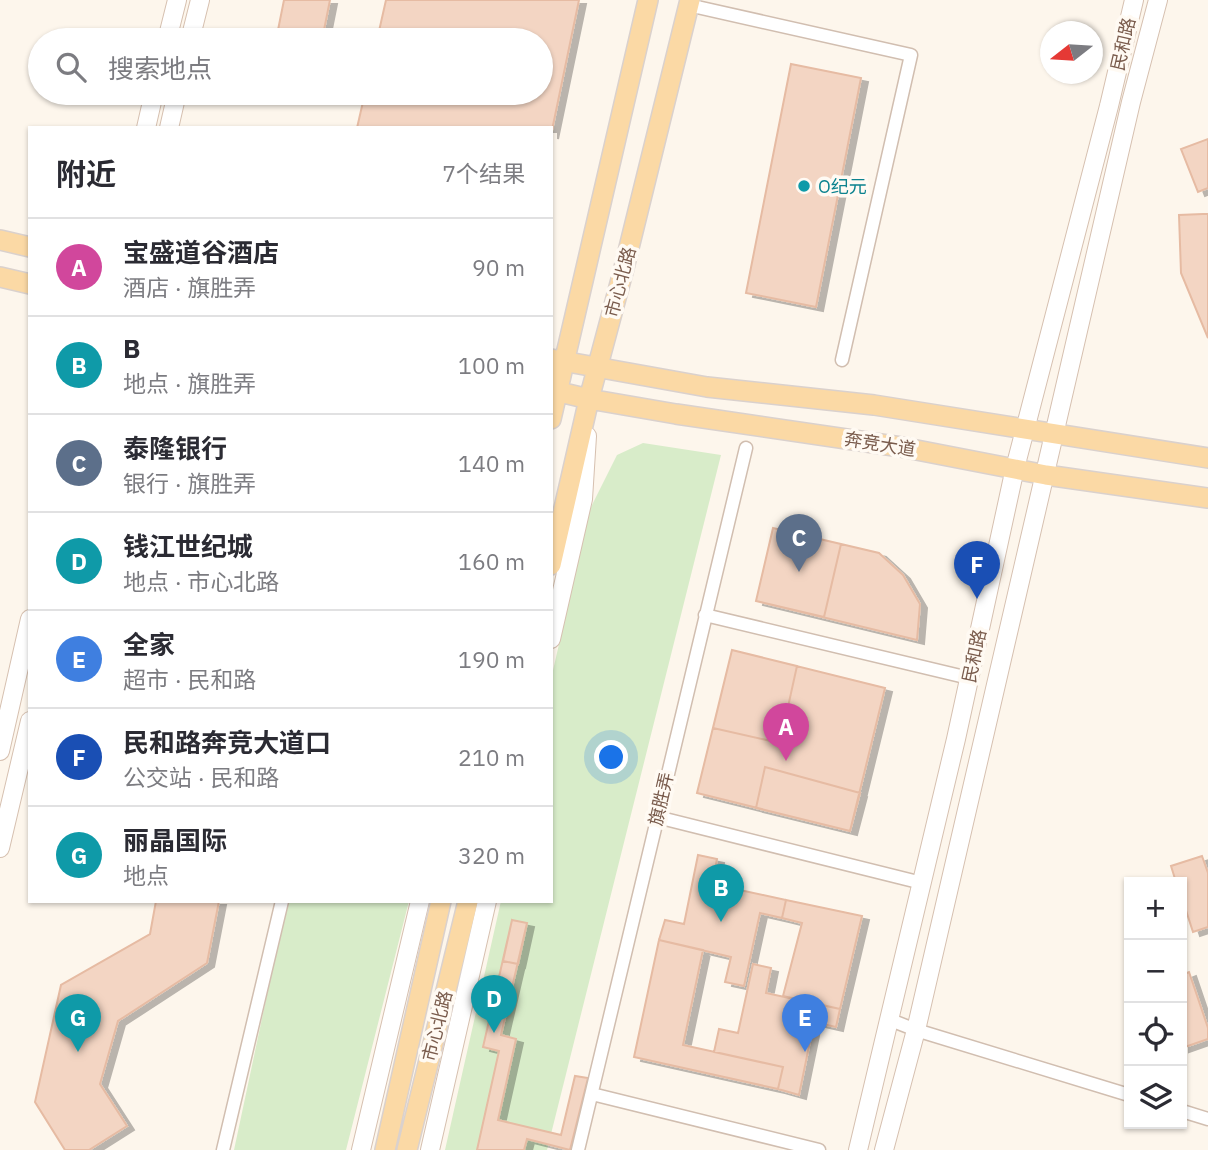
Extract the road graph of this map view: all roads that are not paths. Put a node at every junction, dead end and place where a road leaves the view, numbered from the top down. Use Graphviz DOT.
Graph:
graph roads {
  1 [pos="177,0"];
  2 [pos="200,0"];
  3 [pos="648,0"];
  4 [pos="1134,0"];
  5 [pos="1158,0"];
  6 [pos="689,3"];
  7 [pos="170,28"];
  8 [pos="193,28"];
  9 [pos="151,105"];
  10 [pos="174,105"];
  11 [pos="146,126"];
  12 [pos="169,126"];
  13 [pos="0,240"];
  14 [pos="28,247"];
  15 [pos="0,276"];
  16 [pos="28,283"];
  17 [pos="558,360"];
  18 [pos="842,360"];
  19 [pos="597,369"];
  20 [pos="554,391"];
  21 [pos="589,399"];
  22 [pos="1024,430"];
  23 [pos="1055,435"];
  24 [pos="746,448"];
  25 [pos="1208,458"];
  26 [pos="1015,468"];
  27 [pos="1046,475"];
  28 [pos="1208,498"];
  29 [pos="553,556"];
  30 [pos="705,615"];
  31 [pos="28,628"];
  32 [pos="553,630"];
  33 [pos="969,678"];
  34 [pos="28,729"];
  35 [pos="0,751"];
  36 [pos="657,817"];
  37 [pos="0,848"];
  38 [pos="922,883"];
  39 [pos="282,903"];
  40 [pos="420,903"];
  41 [pos="441,903"];
  42 [pos="468,903"];
  43 [pos="488,903"];
  44 [pos="888,1019"];
  45 [pos="916,1030"];
  46 [pos="1124,1093"];
  47 [pos="592,1094"];
  48 [pos="1187,1113"];
  49 [pos="1208,1119"];
  50 [pos="223,1150"];
  51 [pos="361,1150"];
  52 [pos="385,1150"];
  53 [pos="407,1150"];
  54 [pos="430,1150"];
  55 [pos="579,1150"];
  56 [pos="819,1150"];
  57 [pos="858,1150"];
  58 [pos="884,1150"];
  1 -- 7 [label="main road"];
  2 -- 8 [label="main road"];
  3 -- 17 [label="main road, 市心北路"];
  4 -- 22 [label="main road, 民和路"];
  5 -- 23 [label="main road, 民和路"];
  6 -- 18 [label="street"];
  6 -- 19 [label="main road, 市心北路"];
  9 -- 11 [label="main road"];
  10 -- 12 [label="main road"];
  13 -- 14 [label="main road"];
  15 -- 16 [label="main road"];
  17 -- 19 [label="main road, 奔竞大道"];
  17 -- 20 [label="main road, 市心北路"];
  19 -- 21 [label="main road, 市心北路"];
  19 -- 22 [label="main road, 奔竞大道"];
  20 -- 21 [label="main road, 奔竞大道"];
  21 -- 26 [label="main road, 奔竞大道"];
  21 -- 29 [label="main road, 市心北路"];
  21 -- 32 [label="main road"];
  22 -- 23 [label="main road, 奔竞大道"];
  22 -- 26 [label="main road, 民和路"];
  23 -- 25 [label="main road, 奔竞大道"];
  23 -- 27 [label="main road, 民和路"];
  24 -- 30 [label="street, 旗胜弄"];
  26 -- 27 [label="main road, 奔竞大道"];
  26 -- 33 [label="main road, 民和路"];
  27 -- 28 [label="main road, 奔竞大道"];
  27 -- 45 [label="main road, 民和路"];
  30 -- 33 [label="street"];
  30 -- 36 [label="street, 旗胜弄"];
  31 -- 35 [label="main road"];
  33 -- 38 [label="main road, 民和路"];
  34 -- 37 [label="main road"];
  36 -- 38 [label="street"];
  36 -- 47 [label="street, 旗胜弄"];
  38 -- 44 [label="main road, 民和路"];
  39 -- 50 [label="street"];
  40 -- 51 [label="main road"];
  41 -- 52 [label="main road, 市心北路"];
  42 -- 53 [label="main road, 市心北路"];
  43 -- 54 [label="main road"];
  44 -- 45 [label="street"];
  44 -- 57 [label="main road, 民和路"];
  45 -- 46 [label="street"];
  45 -- 58 [label="main road, 民和路"];
  47 -- 55 [label="street, 旗胜弄"];
  47 -- 56 [label="street"];
  48 -- 49 [label="street"];
}
